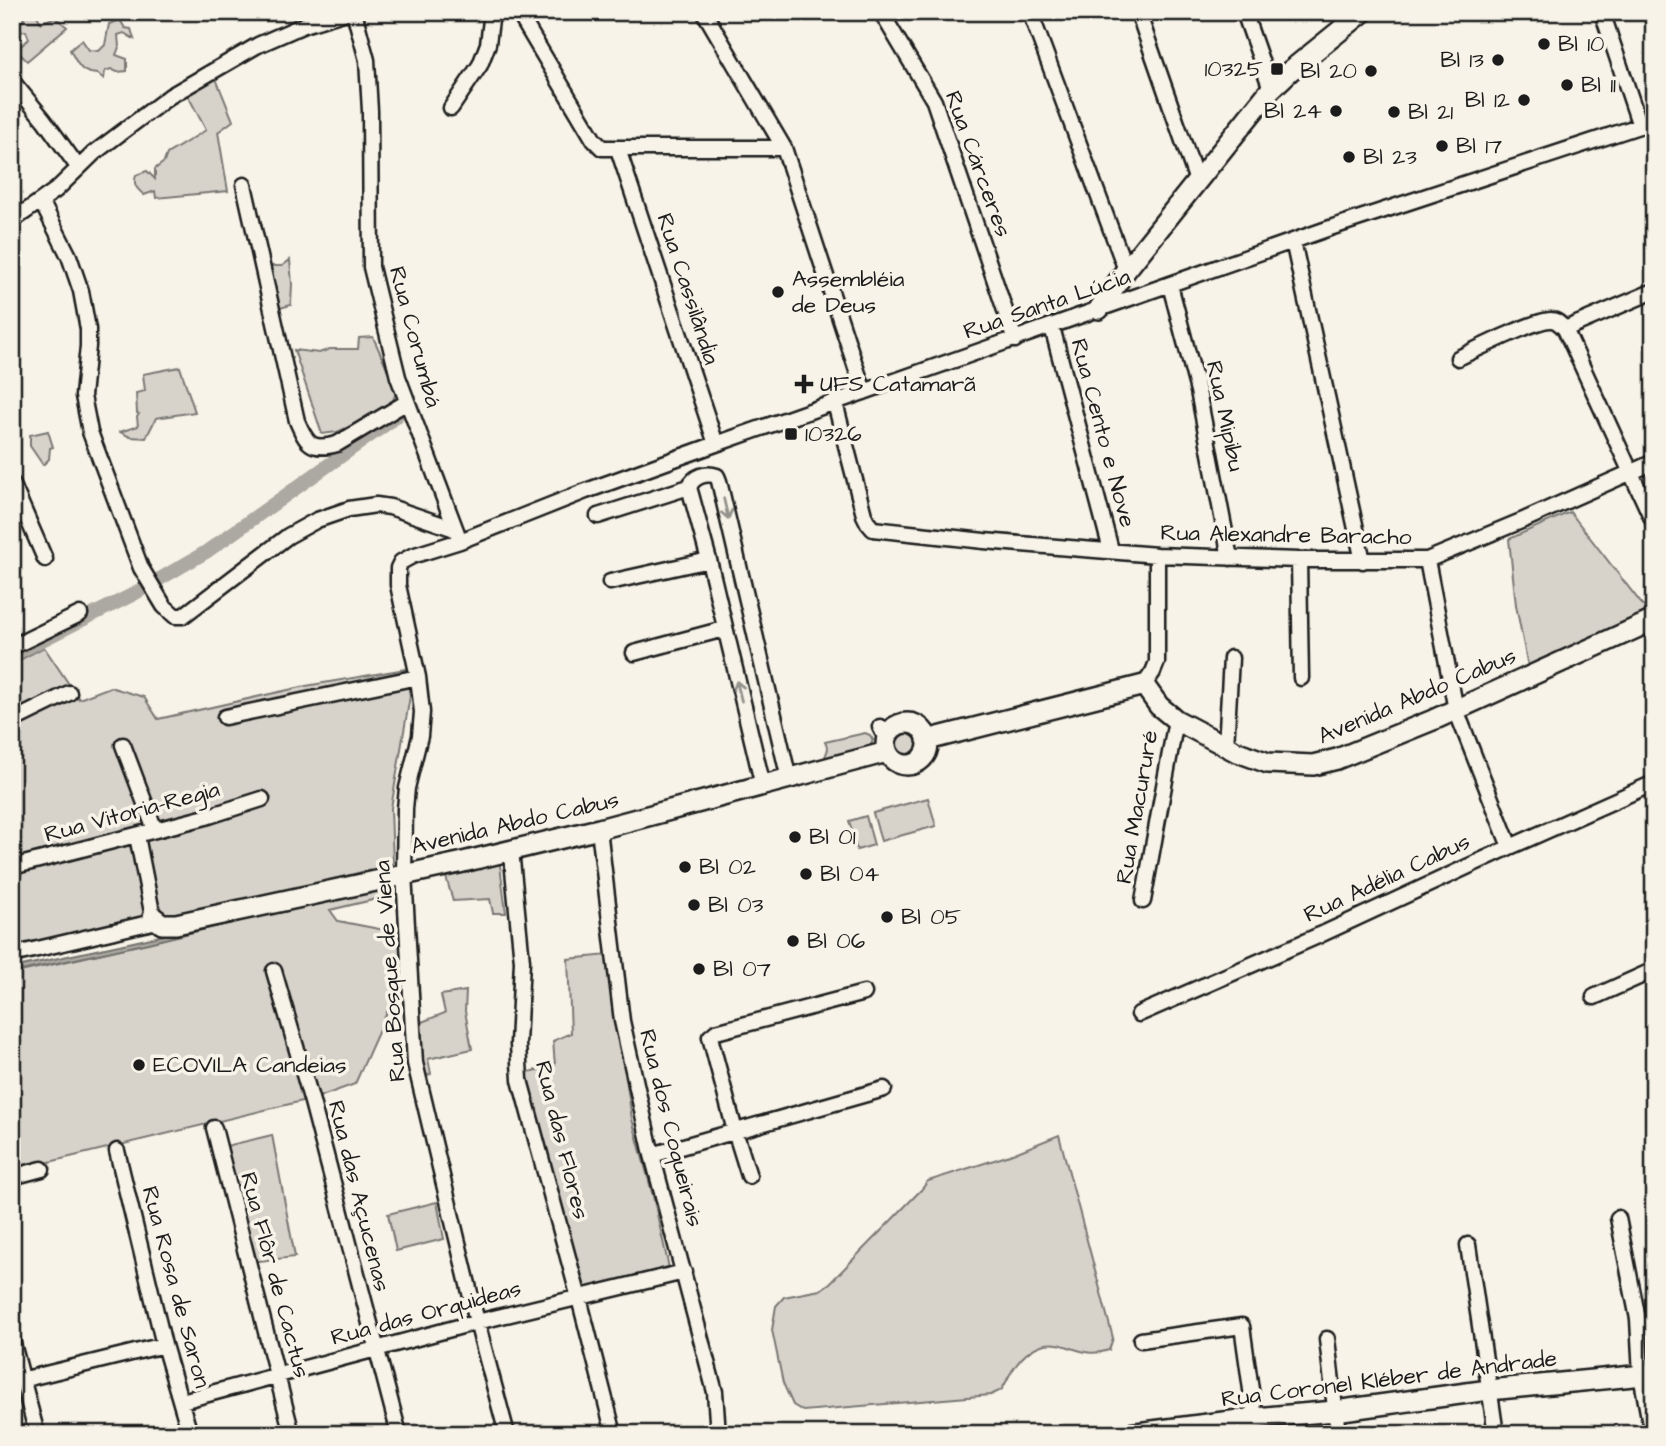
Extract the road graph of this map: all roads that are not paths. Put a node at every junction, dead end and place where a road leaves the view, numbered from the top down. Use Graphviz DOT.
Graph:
graph roads {
  1 [pos="347,12"];
  2 [pos="354,12"];
  3 [pos="492,12"];
  4 [pos="518,12"];
  5 [pos="704,12"];
  6 [pos="881,12"];
  7 [pos="1030,12"];
  8 [pos="1138,12"];
  9 [pos="1244,12"];
  10 [pos="1363,12"];
  11 [pos="1602,12"];
  12 [pos="12,81"];
  13 [pos="1270,89"];
  14 [pos="451,108"];
  15 [pos="1647,123"];
  16 [pos="783,148"];
  17 [pos="618,149"];
  18 [pos="78,167"];
  19 [pos="1197,181"];
  20 [pos="244,185"];
  21 [pos="41,201"];
  22 [pos="12,221"];
  23 [pos="1293,241"];
  24 [pos="1126,270"];
  25 [pos="1170,285"];
  26 [pos="1654,291"];
  27 [pos="1099,309"];
  28 [pos="1052,327"];
  29 [pos="1565,329"];
  30 [pos="1015,340"];
  31 [pos="1458,358"];
  32 [pos="864,393"];
  33 [pos="407,402"];
  34 [pos="835,403"];
  35 [pos="716,444"];
  36 [pos="1654,462"];
  37 [pos="1631,472"];
  38 [pos="12,483"];
  39 [pos="689,487"];
  40 [pos="598,516"];
  41 [pos="1654,523"];
  42 [pos="457,535"];
  43 [pos="1111,550"];
  44 [pos="1157,555"];
  45 [pos="1230,558"];
  46 [pos="45,559"];
  47 [pos="709,560"];
  48 [pos="1299,560"];
  49 [pos="1427,560"];
  50 [pos="1363,561"];
  51 [pos="610,582"];
  52 [pos="80,614"];
  53 [pos="1654,620"];
  54 [pos="724,629"];
  55 [pos="12,647"];
  56 [pos="634,653"];
  57 [pos="1231,658"];
  58 [pos="418,677"];
  59 [pos="1301,678"];
  60 [pos="1144,685"];
  61 [pos="69,693"];
  62 [pos="1456,710"];
  63 [pos="226,717"];
  64 [pos="1176,720"];
  65 [pos="12,721"];
  66 [pos="886,737"];
  67 [pos="927,740"];
  68 [pos="123,745"];
  69 [pos="1226,747"];
  70 [pos="789,779"];
  71 [pos="1654,783"];
  72 [pos="763,786"];
  73 [pos="262,799"];
  74 [pos="599,829"];
  75 [pos="155,830"];
  76 [pos="137,836"];
  77 [pos="1510,847"];
  78 [pos="511,850"];
  79 [pos="12,867"];
  80 [pos="404,874"];
  81 [pos="1143,901"];
  82 [pos="155,919"];
  83 [pos="12,955"];
  84 [pos="1654,970"];
  85 [pos="274,971"];
  86 [pos="864,993"];
  87 [pos="1594,997"];
  88 [pos="1139,1014"];
  89 [pos="884,1089"];
  90 [pos="214,1128"];
  91 [pos="735,1131"];
  92 [pos="117,1151"];
  93 [pos="652,1155"];
  94 [pos="43,1169"];
  95 [pos="750,1176"];
  96 [pos="12,1177"];
  97 [pos="1618,1219"];
  98 [pos="1468,1245"];
  99 [pos="684,1272"];
  100 [pos="579,1297"];
  101 [pos="477,1322"];
  102 [pos="1327,1339"];
  103 [pos="12,1340"];
  104 [pos="1141,1340"];
  105 [pos="164,1345"];
  106 [pos="375,1350"];
  107 [pos="278,1374"];
  108 [pos="1647,1375"];
  109 [pos="21,1380"];
  110 [pos="1489,1390"];
  111 [pos="182,1401"];
  112 [pos="1335,1411"];
  113 [pos="1255,1418"];
  114 [pos="1176,1431"];
  115 [pos="37,1434"];
  116 [pos="190,1434"];
  117 [pos="292,1434"];
  118 [pos="398,1434"];
  119 [pos="507,1434"];
  120 [pos="614,1434"];
  121 [pos="718,1434"];
  122 [pos="1129,1434"];
  123 [pos="1338,1434"];
  124 [pos="1496,1434"];
  125 [pos="1651,1434"];
  1 -- 18 [label="street"];
  2 -- 33 [label="street, Rua Corumbá"];
  3 -- 14 [label="street"];
  4 -- 17 [label="street"];
  5 -- 16 [label="street"];
  6 -- 30 [label="street, Rua Cárceres"];
  7 -- 24 [label="street"];
  8 -- 19 [label="street"];
  9 -- 13 [label="street"];
  10 -- 13 [label="main road"];
  11 -- 15 [label="street"];
  12 -- 18 [label="street"];
  13 -- 19 [label="main road"];
  15 -- 23 [label="street, Rua Santa Lúcia"];
  16 -- 17 [label="street"];
  16 -- 32 [label="street"];
  17 -- 35 [label="street, Rua Cassilândia"];
  18 -- 21 [label="street"];
  19 -- 24 [label="main road"];
  20 -- 33 [label="street"];
  21 -- 22 [label="street"];
  21 -- 42 [label="street"];
  23 -- 25 [label="street, Rua Santa Lúcia"];
  23 -- 50 [label="street"];
  24 -- 27 [label="main road"];
  25 -- 27 [label="street, Rua Santa Lúcia"];
  25 -- 45 [label="street, Rua Mipibu"];
  26 -- 29 [label="street"];
  27 -- 28 [label="street, Rua Santa Lúcia"];
  28 -- 30 [label="street, Rua Santa Lúcia"];
  28 -- 43 [label="street, Rua Cento e Nove"];
  29 -- 31 [label="street"];
  29 -- 37 [label="street"];
  30 -- 32 [label="street, Rua Santa Lúcia"];
  32 -- 34 [label="street, Rua Santa Lúcia"];
  33 -- 42 [label="street, Rua Corumbá"];
  34 -- 35 [label="street, Rua Santa Lúcia"];
  34 -- 43 [label="street, Rua Alexandre Baracho"];
  35 -- 42 [label="street, Rua Santa Lúcia"];
  36 -- 37 [label="street, Rua Alexandre Baracho"];
  37 -- 41 [label="street"];
  37 -- 49 [label="street, Rua Alexandre Baracho"];
  38 -- 46 [label="street"];
  39 -- 40 [label="street"];
  39 -- 47 [label="street"];
  39 -- 70 [label="street, one-way"];
  42 -- 58 [label="street, Rua Bosque de Viena"];
  43 -- 44 [label="street, Rua Alexandre Baracho"];
  44 -- 45 [label="street, Rua Alexandre Baracho"];
  44 -- 60 [label="street"];
  45 -- 48 [label="street, Rua Alexandre Baracho"];
  47 -- 51 [label="street"];
  47 -- 54 [label="street"];
  48 -- 50 [label="street, Rua Alexandre Baracho"];
  48 -- 59 [label="street"];
  49 -- 50 [label="street, Rua Alexandre Baracho"];
  49 -- 62 [label="street"];
  52 -- 55 [label="street"];
  53 -- 62 [label="main road, Avenida Abdo Cabus"];
  54 -- 56 [label="street"];
  72 -- 54 [label="street, one-way"];
  57 -- 69 [label="street"];
  58 -- 63 [label="street"];
  58 -- 80 [label="street, Rua Bosque de Viena"];
  60 -- 64 [label="main road, Avenida Abdo Cabus"];
  60 -- 67 [label="main road"];
  61 -- 65 [label="street"];
  62 -- 69 [label="main road, Avenida Abdo Cabus"];
  62 -- 77 [label="street"];
  64 -- 69 [label="main road, Avenida Abdo Cabus"];
  64 -- 81 [label="street, Rua Macururé"];
  66 -- 67 [label="main road"];
  66 -- 67 [label="main road"];
  66 -- 70 [label="main road, Avenida Abdo Cabus"];
  68 -- 75 [label="street"];
  70 -- 72 [label="main road, Avenida Abdo Cabus"];
  71 -- 77 [label="street, Rua Adélia Cabus"];
  72 -- 74 [label="main road, Avenida Abdo Cabus"];
  73 -- 75 [label="street, Rua Vitoria-Regia"];
  74 -- 78 [label="main road, Avenida Abdo Cabus"];
  74 -- 93 [label="street, Rua dos Coqueirais"];
  75 -- 76 [label="street, Rua Vitoria-Regia"];
  76 -- 79 [label="street, Rua Vitoria-Regia"];
  76 -- 82 [label="street"];
  77 -- 88 [label="street, Rua Adélia Cabus"];
  78 -- 80 [label="main road, Avenida Abdo Cabus"];
  78 -- 100 [label="street, Rua das Flores"];
  80 -- 82 [label="main road, Avenida Abdo Cabus"];
  80 -- 101 [label="street, Rua Bosque de Viena"];
  82 -- 83 [label="street"];
  84 -- 87 [label="street"];
  85 -- 106 [label="street, Rua das Açucenas"];
  86 -- 91 [label="street"];
  89 -- 91 [label="street"];
  90 -- 107 [label="street, Rua Flôr de Cactus"];
  91 -- 93 [label="street"];
  91 -- 95 [label="street"];
  92 -- 105 [label="street, Rua Rosa de Saron"];
  93 -- 99 [label="street, Rua dos Coqueirais"];
  94 -- 96 [label="street"];
  97 -- 108 [label="street"];
  98 -- 110 [label="street"];
  99 -- 100 [label="street, Rua das Orquideas"];
  99 -- 121 [label="street, Rua dos Coqueirais"];
  100 -- 101 [label="street, Rua das Orquideas"];
  100 -- 120 [label="street, Rua das Flores"];
  101 -- 106 [label="street, Rua das Orquideas"];
  101 -- 119 [label="street, Rua Bosque de Viena"];
  102 -- 112 [label="street"];
  103 -- 109 [label="street"];
  104 -- 113 [label="street"];
  105 -- 109 [label="street"];
  105 -- 111 [label="street, Rua Rosa de Saron"];
  106 -- 107 [label="street, Rua das Orquideas"];
  106 -- 118 [label="street, Rua das Açucenas"];
  107 -- 111 [label="street, Rua das Orquideas"];
  107 -- 117 [label="street, Rua Flôr de Cactus"];
  108 -- 110 [label="main road, Rua Coronel Kléber de Andrade"];
  108 -- 125 [label="street"];
  109 -- 115 [label="street"];
  110 -- 112 [label="main road, Rua Coronel Kléber de Andrade"];
  110 -- 124 [label="street"];
  111 -- 116 [label="street, Rua Rosa de Saron"];
  112 -- 113 [label="main road, Rua Coronel Kléber de Andrade"];
  112 -- 123 [label="street"];
  113 -- 114 [label="main road, Rua Coronel Kléber de Andrade"];
  114 -- 122 [label="main road, Rua Coronel Kléber de Andrade"];
}
